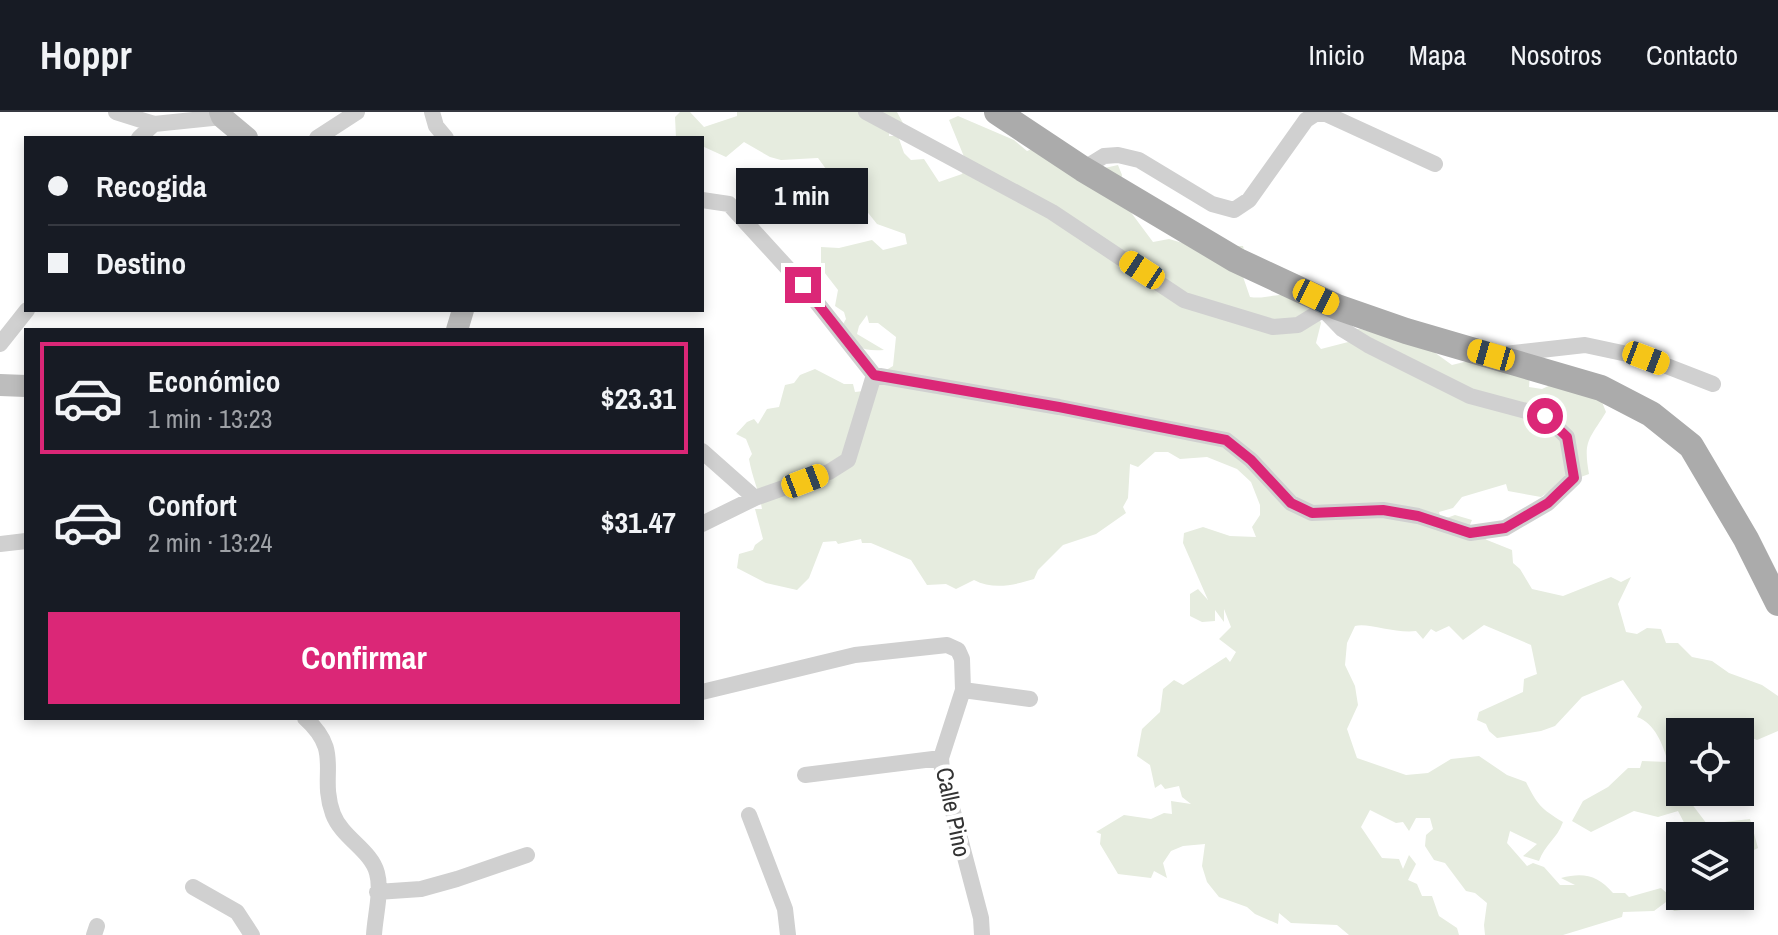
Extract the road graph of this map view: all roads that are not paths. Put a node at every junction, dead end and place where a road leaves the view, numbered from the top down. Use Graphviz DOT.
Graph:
graph roads {
  1 [pos="116,112"];
  2 [pos="357,112"];
  3 [pos="432,112"];
  4 [pos="866,112"];
  5 [pos="997,112"];
  6 [pos="1292,112"];
  7 [pos="221,114"];
  8 [pos="154,124"];
  9 [pos="1297,133"];
  10 [pos="141,136"];
  11 [pos="245,136"];
  12 [pos="320,136"];
  13 [pos="444,136"];
  14 [pos="1435,164"];
  15 [pos="1083,169"];
  16 [pos="704,200"];
  17 [pos="1296,286"];
  18 [pos="1324,309"];
  19 [pos="25,312"];
  20 [pos="3,335"];
  21 [pos="1491,355"];
  22 [pos="874,375"];
  23 [pos="1713,384"];
  24 [pos="0,385"];
  25 [pos="24,386"];
  26 [pos="704,453"];
  27 [pos="755,498"];
  28 [pos="704,523"];
  29 [pos="24,541"];
  30 [pos="0,544"];
  31 [pos="1778,603"];
  32 [pos="963,690"];
  33 [pos="704,692"];
  34 [pos="1030,699"];
  35 [pos="307,720"];
  36 [pos="941,758"];
  37 [pos="805,775"];
  38 [pos="749,815"];
  39 [pos="527,855"];
  40 [pos="193,887"];
  41 [pos="377,892"];
  42 [pos="252,935"];
  43 [pos="374,935"];
  44 [pos="788,935"];
  45 [pos="982,935"];
  1 -- 8 [label="street"];
  2 -- 12 [label="street"];
  3 -- 13 [label="street"];
  4 -- 18 [label="street"];
  5 -- 15 [label="main road"];
  6 -- 9 [label="street"];
  7 -- 8 [label="street"];
  7 -- 11 [label="main road"];
  8 -- 10 [label="street"];
  9 -- 14 [label="street"];
  9 -- 15 [label="street"];
  15 -- 17 [label="main road"];
  16 -- 22 [label="street"];
  17 -- 18 [label="street"];
  17 -- 21 [label="main road"];
  18 -- 22 [label="street"];
  19 -- 20 [label="street"];
  21 -- 23 [label="street"];
  21 -- 31 [label="main road"];
  22 -- 27 [label="street"];
  24 -- 25 [label="main road"];
  26 -- 27 [label="street"];
  27 -- 28 [label="street"];
  29 -- 30 [label="street"];
  32 -- 33 [label="street"];
  32 -- 34 [label="street"];
  32 -- 36 [label="street, Calle Pino"];
  35 -- 41 [label="street"];
  36 -- 37 [label="street"];
  36 -- 45 [label="street, Calle Pino"];
  38 -- 44 [label="street"];
  39 -- 41 [label="street"];
  40 -- 42 [label="street"];
  41 -- 43 [label="street"];
}
